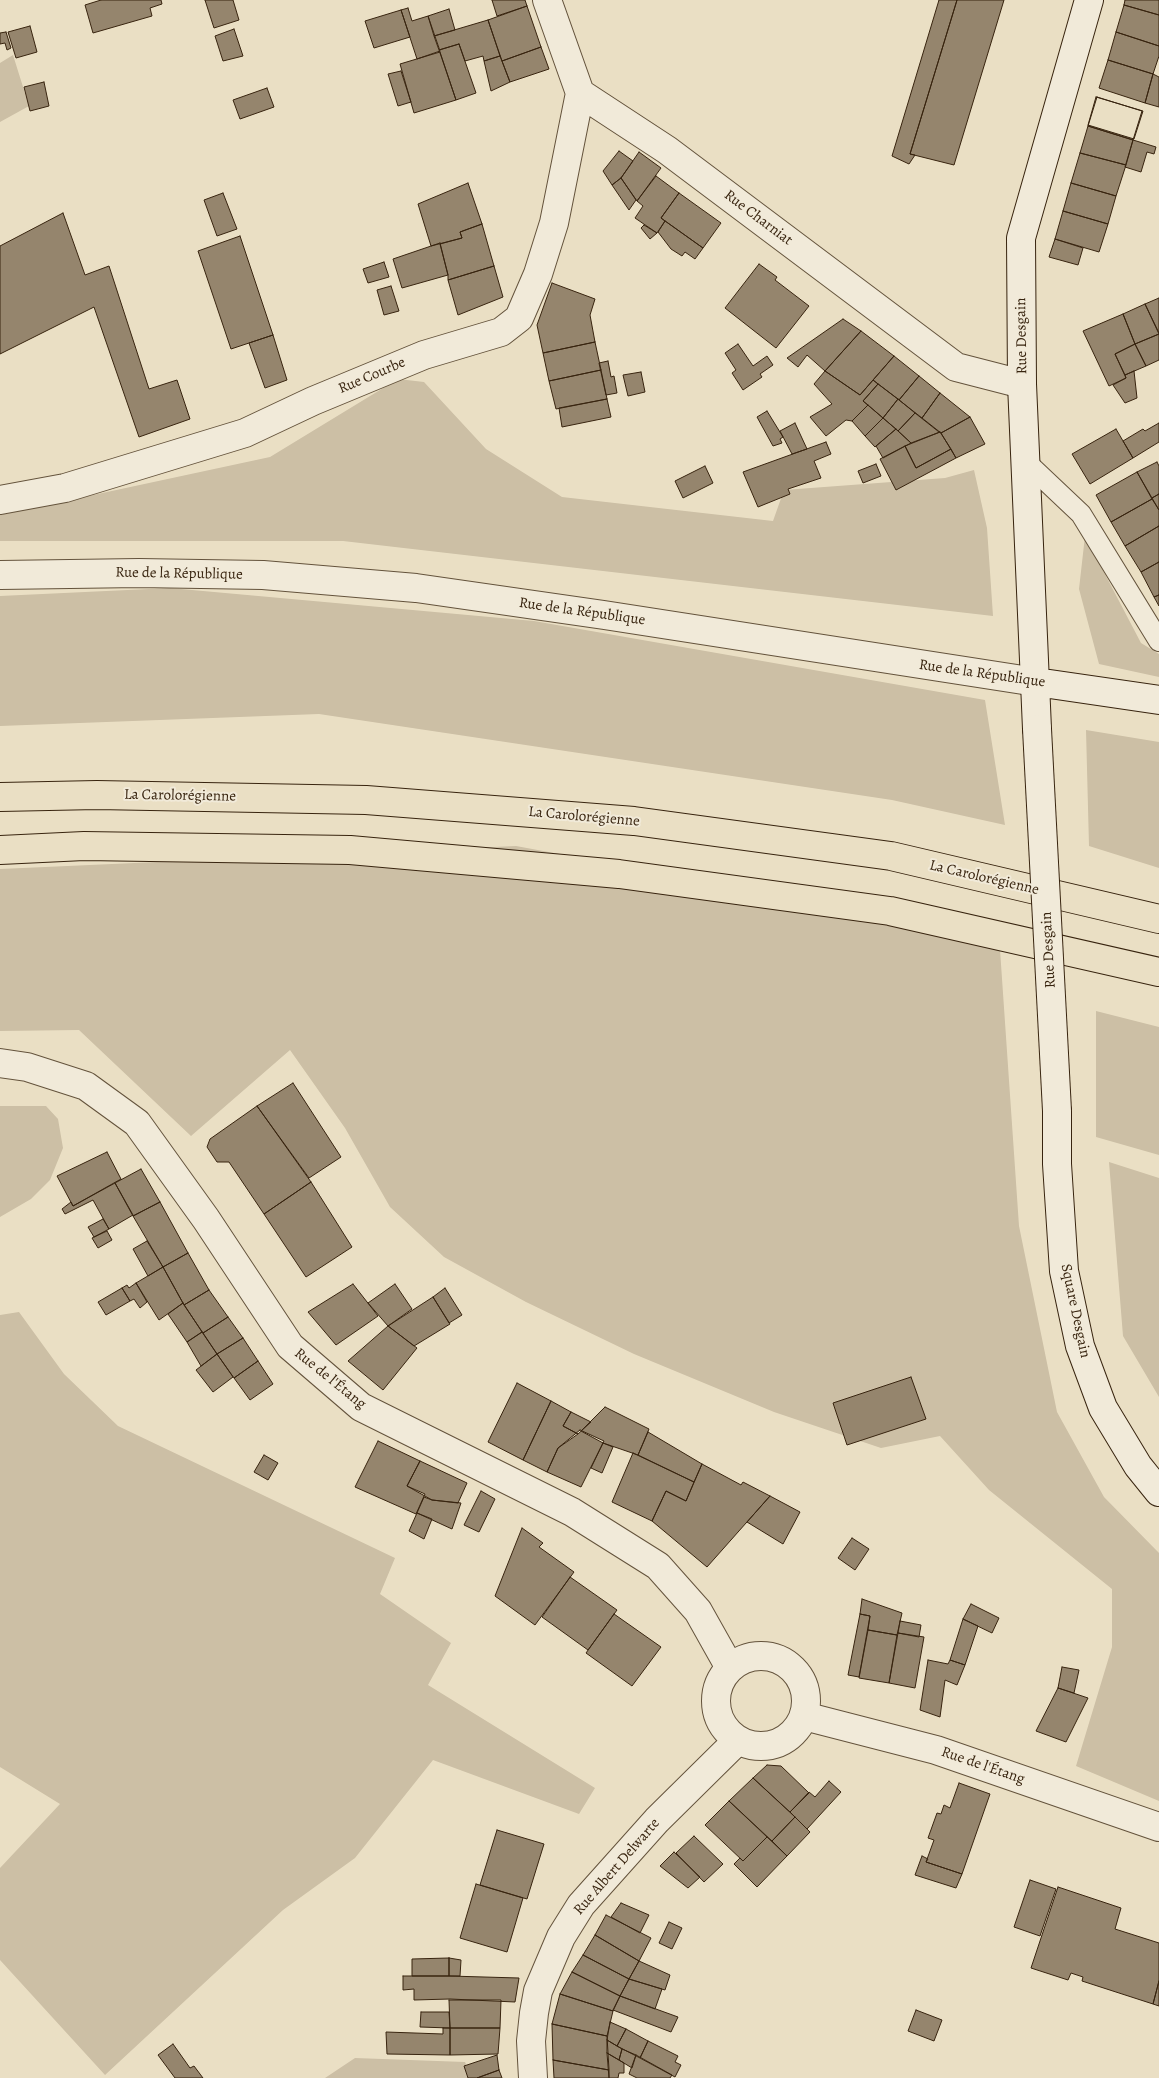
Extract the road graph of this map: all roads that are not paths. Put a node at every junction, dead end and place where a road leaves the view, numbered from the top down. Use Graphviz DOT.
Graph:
graph roads {
  1 [pos="547,0"];
  2 [pos="1089,0"];
  3 [pos="580,93"];
  4 [pos="1022,384"];
  5 [pos="1026,462"];
  6 [pos="0,500"];
  7 [pos="0,575"];
  8 [pos="1159,641"];
  9 [pos="1036,682"];
  10 [pos="1159,700"];
  11 [pos="0,797"];
  12 [pos="0,850"];
  13 [pos="1159,919"];
  14 [pos="1159,972"];
  15 [pos="0,1063"];
  16 [pos="1057,1111"];
  17 [pos="1159,1492"];
  18 [pos="730,1668"];
  19 [pos="804,1716"];
  20 [pos="738,1740"];
  21 [pos="1159,1827"];
  22 [pos="533,2078"];
  1 -- 3 [label="street"];
  2 -- 4 [label="street, Rue Desgain"];
  3 -- 4 [label="street, Rue Charniat"];
  3 -- 6 [label="street, Rue Courbe"];
  4 -- 5 [label="street, Rue Desgain"];
  5 -- 8 [label="lane"];
  5 -- 9 [label="street, Rue Desgain"];
  7 -- 9 [label="street, Rue de la République"];
  9 -- 10 [label="street, Rue de la République"];
  9 -- 16 [label="street, Rue Desgain, bridge"];
  11 -- 13 [label="highway, La Carolorégienne"];
  12 -- 14 [label="highway"];
  15 -- 18 [label="street, Rue de l'Étang"];
  16 -- 17 [label="street, Square Desgain"];
  18 -- 19 [label="street"];
  18 -- 20 [label="street"];
  19 -- 20 [label="street"];
  19 -- 21 [label="street, Rue de l'Étang"];
  20 -- 22 [label="street, Rue Albert Delwarte"];
}
